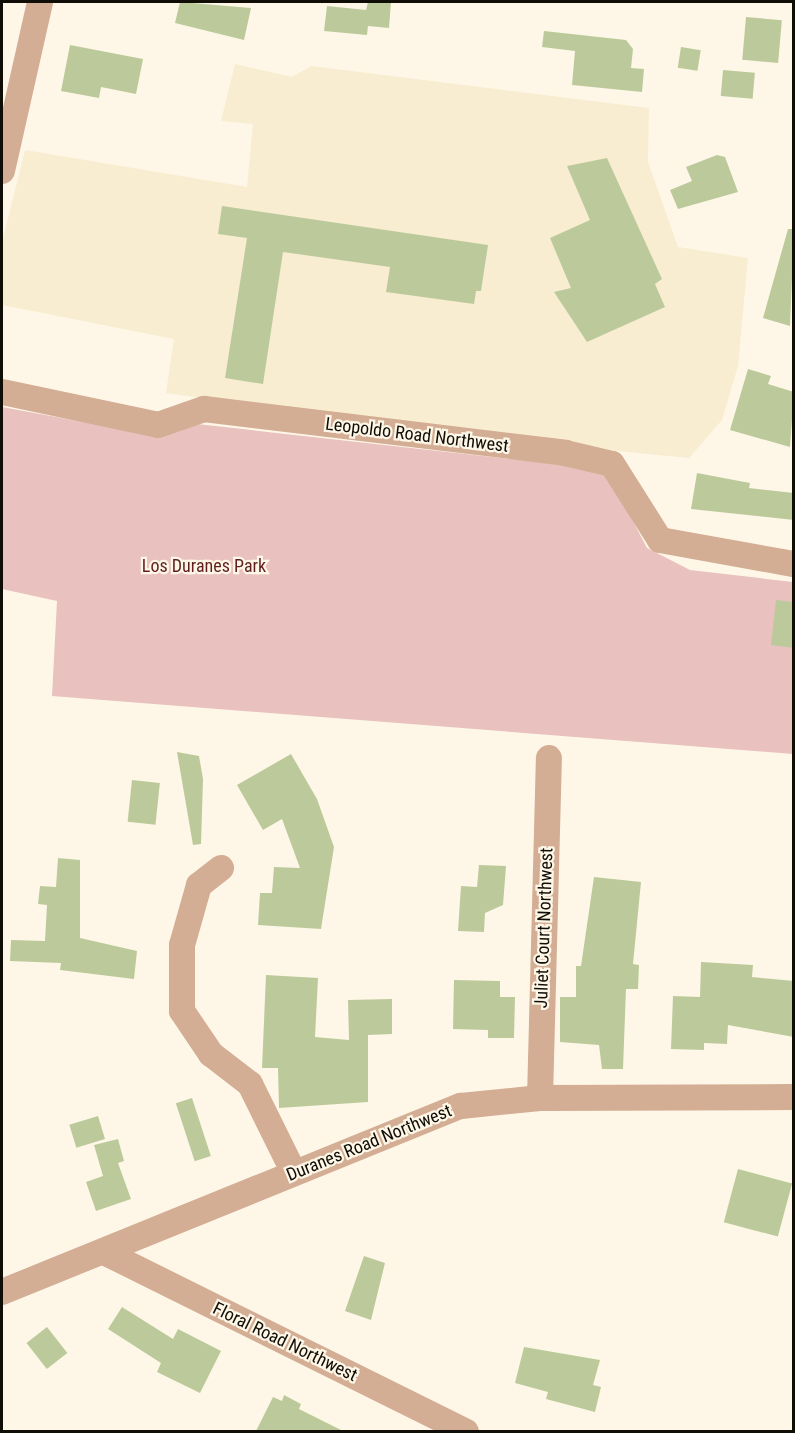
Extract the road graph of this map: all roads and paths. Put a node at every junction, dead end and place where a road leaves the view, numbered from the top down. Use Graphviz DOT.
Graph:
graph roads {
  1 [pos="40,2"];
  2 [pos="2,171"];
  3 [pos="2,392"];
  4 [pos="794,564"];
  5 [pos="549,758"];
  6 [pos="221,868"];
  7 [pos="794,1097"];
  8 [pos="540,1098"];
  9 [pos="294,1173"];
  10 [pos="104,1252"];
  11 [pos="2,1292"];
  12 [pos="466,1431"];
  1 -- 2 [label="street"];
  3 -- 4 [label="street, Leopoldo Road Northwest"];
  5 -- 8 [label="street, Juliet Court Northwest"];
  6 -- 9 [label="street"];
  7 -- 8 [label="street, Duranes Road Northwest"];
  8 -- 9 [label="street, Duranes Road Northwest"];
  9 -- 10 [label="street, Duranes Road Northwest"];
  10 -- 11 [label="street, Duranes Road Northwest"];
  10 -- 12 [label="street, Floral Road Northwest"];
}
